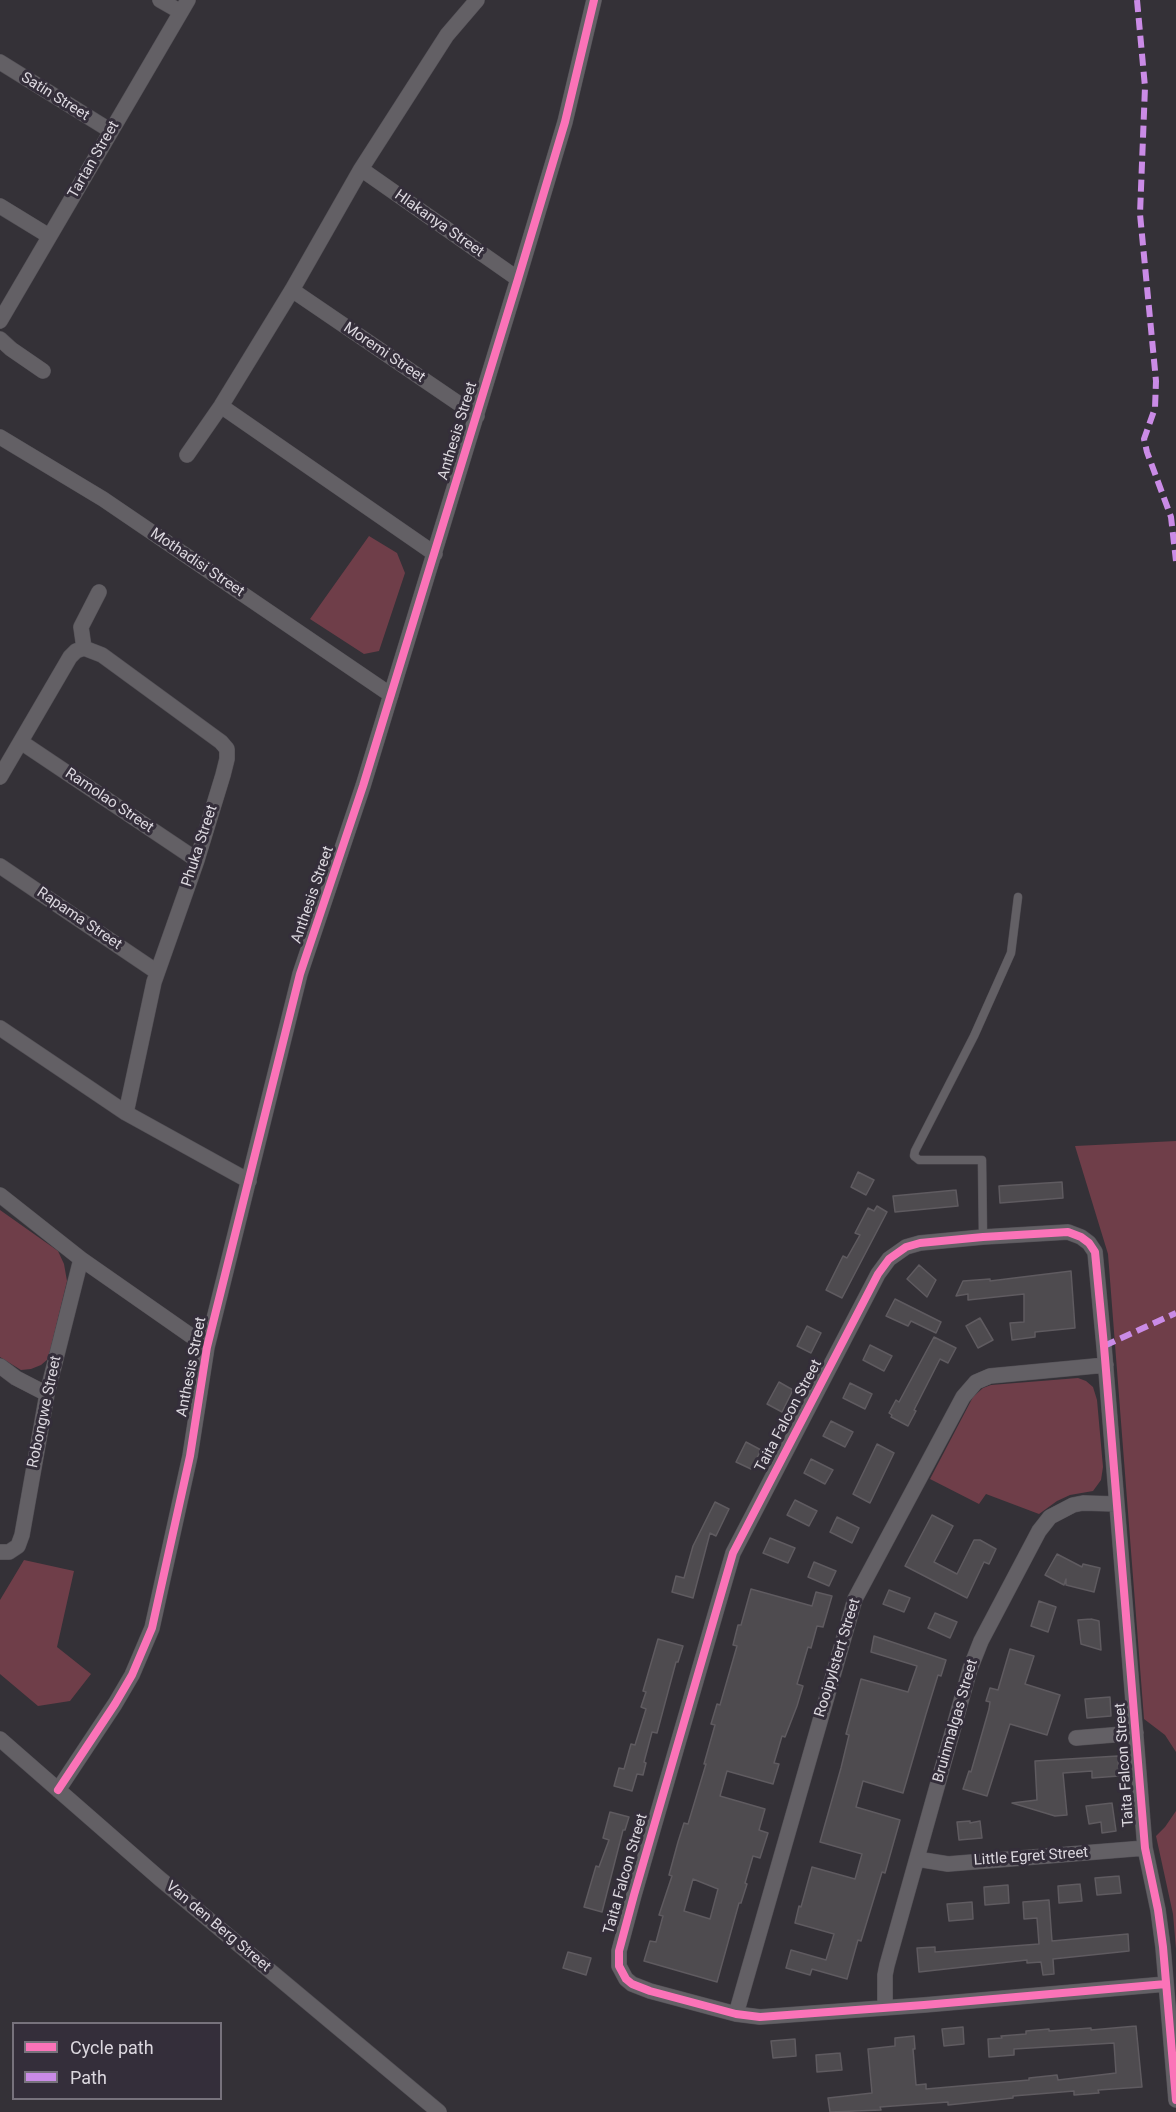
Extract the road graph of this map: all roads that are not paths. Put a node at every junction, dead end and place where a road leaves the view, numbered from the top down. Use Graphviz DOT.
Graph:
graph roads {
  1 [pos="160,0"];
  2 [pos="477,0"];
  3 [pos="594,0"];
  4 [pos="185,6"];
  5 [pos="0,62"];
  6 [pos="111,131"];
  7 [pos="361,169"];
  8 [pos="0,206"];
  9 [pos="49,236"];
  10 [pos="518,279"];
  11 [pos="292,290"];
  12 [pos="0,321"];
  13 [pos="0,339"];
  14 [pos="43,371"];
  15 [pos="220,406"];
  16 [pos="477,416"];
  17 [pos="0,437"];
  18 [pos="187,455"];
  19 [pos="435,554"];
  20 [pos="99,592"];
  21 [pos="84,648"];
  22 [pos="390,695"];
  23 [pos="21,742"];
  24 [pos="0,777"];
  25 [pos="197,860"];
  26 [pos="0,866"];
  27 [pos="1018,897"];
  28 [pos="158,972"];
  29 [pos="0,1028"];
  30 [pos="126,1113"];
  31 [pos="249,1180"];
  32 [pos="0,1194"];
  33 [pos="982,1237"];
  34 [pos="81,1259"];
  35 [pos="207,1347"];
  36 [pos="1106,1365"];
  37 [pos="0,1366"];
  38 [pos="47,1394"];
  39 [pos="1116,1504"];
  40 [pos="0,1552"];
  41 [pos="1136,1733"];
  42 [pos="1076,1738"];
  43 [pos="0,1739"];
  44 [pos="58,1790"];
  45 [pos="1144,1848"];
  46 [pos="917,1859"];
  47 [pos="1166,1983"];
  48 [pos="885,2008"];
  49 [pos="736,2014"];
  50 [pos="1176,2100"];
  51 [pos="439,2112"];
  1 -- 4 [label="street"];
  2 -- 7 [label="street"];
  3 -- 10 [label="street, Anthesis Street"];
  4 -- 6 [label="street, Tartan Street"];
  5 -- 6 [label="street, Satin Street"];
  6 -- 9 [label="street, Tartan Street"];
  7 -- 10 [label="street, Hlakanya Street"];
  7 -- 11 [label="street"];
  8 -- 9 [label="street"];
  9 -- 12 [label="street, Tartan Street"];
  10 -- 16 [label="street, Anthesis Street"];
  11 -- 15 [label="street"];
  11 -- 16 [label="street, Moremi Street"];
  13 -- 14 [label="street"];
  15 -- 18 [label="street"];
  15 -- 19 [label="street"];
  16 -- 19 [label="street, Anthesis Street"];
  17 -- 22 [label="street, Mothadisi Street"];
  19 -- 22 [label="street, Anthesis Street"];
  20 -- 21 [label="street"];
  21 -- 23 [label="street"];
  21 -- 25 [label="street, Phuka Street"];
  22 -- 31 [label="street, Anthesis Street"];
  23 -- 24 [label="street"];
  23 -- 25 [label="street, Ramolao Street"];
  25 -- 28 [label="street, Phuka Street"];
  26 -- 28 [label="street, Rapama Street"];
  27 -- 33 [label="lane"];
  28 -- 30 [label="street, Phuka Street"];
  29 -- 30 [label="street"];
  30 -- 31 [label="street"];
  31 -- 35 [label="street, Anthesis Street"];
  32 -- 34 [label="street"];
  33 -- 36 [label="street, Taita Falcon Street"];
  33 -- 49 [label="street, Taita Falcon Street"];
  34 -- 35 [label="street"];
  34 -- 38 [label="street, Robongwe Street"];
  35 -- 44 [label="street, Anthesis Street"];
  36 -- 39 [label="street, Taita Falcon Street"];
  36 -- 49 [label="street, Rooipylstert Street"];
  37 -- 38 [label="street"];
  38 -- 40 [label="street, Robongwe Street"];
  39 -- 41 [label="street, Taita Falcon Street"];
  39 -- 46 [label="street, Bruinmalgas Street"];
  41 -- 42 [label="street"];
  41 -- 45 [label="street, Taita Falcon Street"];
  43 -- 44 [label="street, Van den Berg Street"];
  44 -- 51 [label="street, Van den Berg Street"];
  45 -- 46 [label="street, Little Egret Street"];
  45 -- 47 [label="street, Taita Falcon Street"];
  46 -- 48 [label="street, Bruinmalgas Street"];
  47 -- 48 [label="street, Taita Falcon Street"];
  47 -- 50 [label="street, Taita Falcon Street"];
  48 -- 49 [label="street, Taita Falcon Street"];
}
